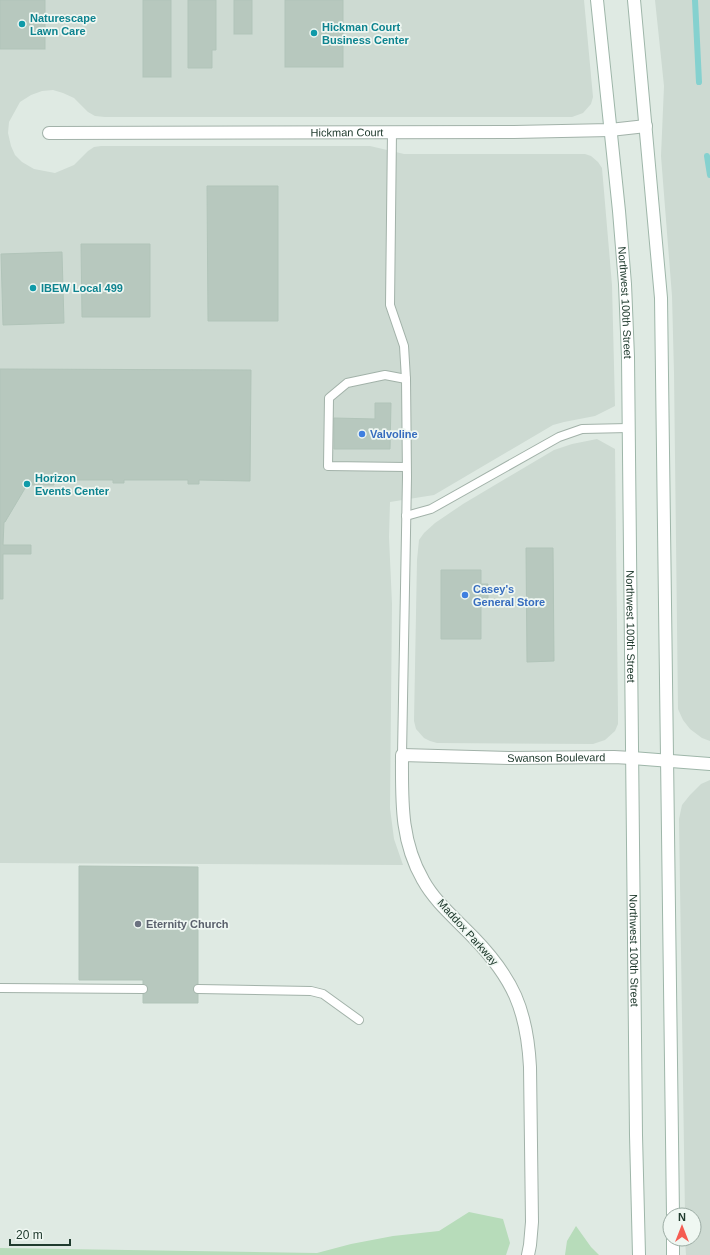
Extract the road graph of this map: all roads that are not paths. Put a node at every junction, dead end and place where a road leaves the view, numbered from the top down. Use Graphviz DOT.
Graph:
graph roads {
  1 [pos="597,0"];
  2 [pos="634,0"];
  3 [pos="646,126"];
  4 [pos="610,130"];
  5 [pos="48,132"];
  6 [pos="392,132"];
  7 [pos="406,379"];
  8 [pos="628,428"];
  9 [pos="406,467"];
  10 [pos="406,516"];
  11 [pos="402,755"];
  12 [pos="632,758"];
  13 [pos="668,761"];
  14 [pos="710,764"];
  15 [pos="0,988"];
  16 [pos="143,989"];
  17 [pos="198,989"];
  18 [pos="358,1020"];
  19 [pos="673,1207"];
  20 [pos="528,1255"];
  21 [pos="639,1255"];
  1 -- 4 [label="main road, Northwest 100th Street"];
  2 -- 3 [label="main road"];
  3 -- 4 [label="main road, Hickman Court"];
  3 -- 13 [label="main road"];
  4 -- 6 [label="main road, Hickman Court"];
  4 -- 8 [label="main road, Northwest 100th Street"];
  5 -- 6 [label="main road, Hickman Court"];
  6 -- 7 [label="lane"];
  7 -- 9 [label="lane"];
  7 -- 9 [label="lane"];
  8 -- 10 [label="lane"];
  8 -- 12 [label="main road, Northwest 100th Street"];
  9 -- 10 [label="lane"];
  10 -- 11 [label="lane"];
  11 -- 12 [label="main road, Swanson Boulevard"];
  11 -- 20 [label="main road, Maddox Parkway"];
  12 -- 13 [label="main road, Swanson Boulevard"];
  12 -- 21 [label="main road, Northwest 100th Street"];
  13 -- 14 [label="main road, Swanson Boulevard"];
  13 -- 19 [label="main road"];
  15 -- 16 [label="lane"];
  17 -- 18 [label="lane"];
}
